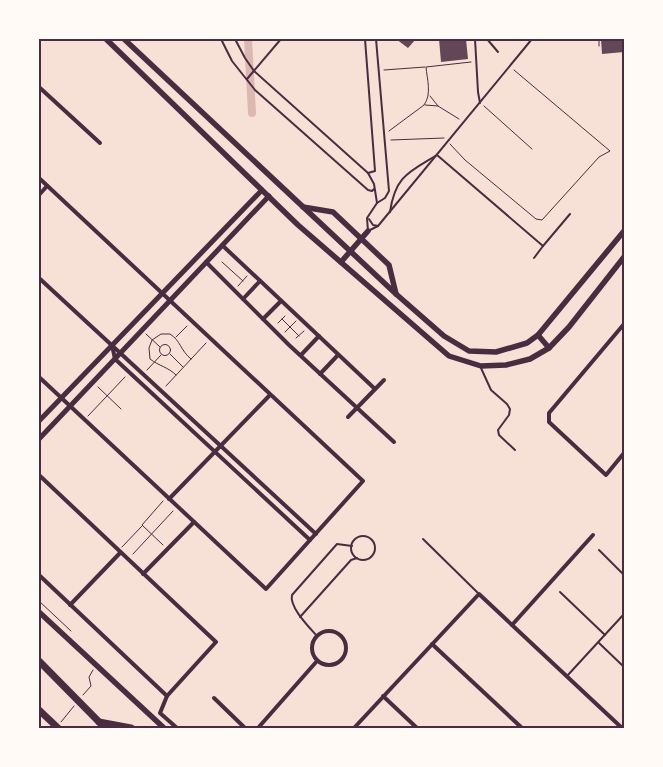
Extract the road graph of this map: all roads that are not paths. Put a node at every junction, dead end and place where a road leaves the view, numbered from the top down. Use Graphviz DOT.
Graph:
graph roads {
  1 [pos="106,39"];
  2 [pos="124,39"];
  3 [pos="221,39"];
  4 [pos="235,39"];
  5 [pos="281,39"];
  6 [pos="365,39"];
  7 [pos="376,39"];
  8 [pos="476,39"];
  9 [pos="487,39"];
  10 [pos="532,39"];
  11 [pos="498,52"];
  12 [pos="254,71"];
  13 [pos="247,80"];
  14 [pos="39,87"];
  15 [pos="480,103"];
  16 [pos="100,143"];
  17 [pos="437,155"];
  18 [pos="368,173"];
  19 [pos="39,178"];
  20 [pos="47,186"];
  21 [pos="375,189"];
  22 [pos="262,190"];
  23 [pos="39,195"];
  24 [pos="269,196"];
  25 [pos="377,203"];
  26 [pos="303,207"];
  27 [pos="390,212"];
  28 [pos="570,214"];
  29 [pos="367,218"];
  30 [pos="378,226"];
  31 [pos="368,231"];
  32 [pos="624,231"];
  33 [pos="362,239"];
  34 [pos="222,245"];
  35 [pos="543,246"];
  36 [pos="350,251"];
  37 [pos="624,257"];
  38 [pos="534,258"];
  39 [pos="206,262"];
  40 [pos="341,262"];
  41 [pos="39,278"];
  42 [pos="260,281"];
  43 [pos="162,294"];
  44 [pos="396,294"];
  45 [pos="243,299"];
  46 [pos="281,300"];
  47 [pos="169,301"];
  48 [pos="263,319"];
  49 [pos="624,324"];
  50 [pos="538,334"];
  51 [pos="319,336"];
  52 [pos="444,336"];
  53 [pos="112,345"];
  54 [pos="437,346"];
  55 [pos="549,348"];
  56 [pos="121,352"];
  57 [pos="338,355"];
  58 [pos="300,356"];
  59 [pos="115,359"];
  60 [pos="481,366"];
  61 [pos="320,374"];
  62 [pos="39,377"];
  63 [pos="384,380"];
  64 [pos="374,389"];
  65 [pos="270,395"];
  66 [pos="61,398"];
  67 [pos="70,407"];
  68 [pos="357,408"];
  69 [pos="348,417"];
  70 [pos="39,420"];
  71 [pos="39,439"];
  72 [pos="394,442"];
  73 [pos="221,445"];
  74 [pos="515,450"];
  75 [pos="215,452"];
  76 [pos="624,453"];
  77 [pos="39,475"];
  78 [pos="168,498"];
  79 [pos="194,522"];
  80 [pos="316,534"];
  81 [pos="593,535"];
  82 [pos="423,539"];
  83 [pos="310,540"];
  84 [pos="352,546"];
  85 [pos="599,550"];
  86 [pos="118,553"];
  87 [pos="357,558"];
  88 [pos="143,574"];
  89 [pos="624,574"];
  90 [pos="39,575"];
  91 [pos="560,592"];
  92 [pos="479,594"];
  93 [pos="70,605"];
  94 [pos="39,612"];
  95 [pos="624,614"];
  96 [pos="300,617"];
  97 [pos="512,625"];
  98 [pos="605,635"];
  99 [pos="317,636"];
  100 [pos="598,642"];
  101 [pos="432,644"];
  102 [pos="39,661"];
  103 [pos="317,661"];
  104 [pos="624,667"];
  105 [pos="567,676"];
  106 [pos="167,696"];
  107 [pos="383,696"];
  108 [pos="214,698"];
  109 [pos="39,710"];
  110 [pos="98,722"];
  111 [pos="58,728"];
  112 [pos="105,728"];
  113 [pos="131,728"];
  114 [pos="164,728"];
  115 [pos="177,728"];
  116 [pos="245,728"];
  117 [pos="258,728"];
  118 [pos="354,728"];
  119 [pos="417,728"];
  120 [pos="522,728"];
  121 [pos="622,728"];
  1 -- 22 [label="main road"];
  2 -- 26 [label="main road"];
  3 -- 13 [label="lane"];
  4 -- 12 [label="lane"];
  5 -- 12 [label="lane"];
  6 -- 18 [label="lane"];
  7 -- 25 [label="lane"];
  8 -- 15 [label="lane"];
  9 -- 11 [label="lane"];
  10 -- 15 [label="lane"];
  12 -- 13 [label="lane"];
  12 -- 18 [label="lane"];
  13 -- 21 [label="lane"];
  14 -- 16 [label="street"];
  15 -- 17 [label="lane"];
  17 -- 27 [label="lane"];
  17 -- 27 [label="lane"];
  17 -- 35 [label="lane"];
  18 -- 21 [label="lane"];
  19 -- 20 [label="street"];
  20 -- 23 [label="street"];
  20 -- 43 [label="street"];
  21 -- 25 [label="lane"];
  22 -- 24 [label="main road"];
  22 -- 43 [label="street"];
  24 -- 34 [label="street"];
  24 -- 40 [label="main road"];
  25 -- 29 [label="lane"];
  26 -- 33 [label="main road"];
  26 -- 36 [label="main road"];
  27 -- 30 [label="lane"];
  28 -- 35 [label="lane"];
  29 -- 30 [label="lane"];
  29 -- 31 [label="lane"];
  30 -- 31 [label="lane"];
  31 -- 33 [label="main road"];
  32 -- 50 [label="main road"];
  33 -- 36 [label="main road"];
  33 -- 44 [label="main road"];
  34 -- 39 [label="street"];
  34 -- 42 [label="street"];
  35 -- 38 [label="lane"];
  36 -- 40 [label="main road"];
  36 -- 44 [label="main road"];
  37 -- 55 [label="main road"];
  39 -- 45 [label="street"];
  39 -- 47 [label="street"];
  40 -- 54 [label="main road"];
  41 -- 53 [label="street"];
  42 -- 45 [label="street"];
  42 -- 46 [label="street"];
  43 -- 47 [label="street"];
  43 -- 53 [label="street"];
  44 -- 52 [label="main road"];
  45 -- 48 [label="street"];
  46 -- 48 [label="street"];
  46 -- 51 [label="street"];
  47 -- 56 [label="street"];
  47 -- 65 [label="street"];
  48 -- 58 [label="street"];
  49 -- 76 [label="street"];
  50 -- 52 [label="main road"];
  50 -- 55 [label="main road"];
  51 -- 57 [label="street"];
  51 -- 58 [label="street"];
  52 -- 54 [label="main road"];
  53 -- 56 [label="street"];
  53 -- 59 [label="street"];
  53 -- 66 [label="street"];
  54 -- 60 [label="main road"];
  55 -- 60 [label="main road"];
  56 -- 59 [label="street"];
  56 -- 73 [label="street"];
  57 -- 61 [label="street"];
  57 -- 64 [label="street"];
  58 -- 61 [label="street"];
  59 -- 67 [label="street"];
  59 -- 75 [label="street"];
  60 -- 74 [label="lane"];
  61 -- 68 [label="street"];
  62 -- 66 [label="street"];
  63 -- 64 [label="street"];
  64 -- 68 [label="street"];
  65 -- 73 [label="street"];
  65 -- 80 [label="street"];
  66 -- 67 [label="street"];
  66 -- 70 [label="street"];
  67 -- 71 [label="street"];
  67 -- 78 [label="street"];
  68 -- 69 [label="street"];
  68 -- 72 [label="street"];
  73 -- 75 [label="street"];
  73 -- 80 [label="street"];
  75 -- 78 [label="street"];
  75 -- 83 [label="street"];
  77 -- 86 [label="street"];
  78 -- 79 [label="street"];
  79 -- 83 [label="street"];
  79 -- 88 [label="street"];
  80 -- 83 [label="street"];
  81 -- 97 [label="street"];
  82 -- 92 [label="lane"];
  84 -- 87 [label="lane"];
  84 -- 87 [label="lane"];
  84 -- 96 [label="lane"];
  85 -- 89 [label="lane"];
  86 -- 88 [label="street"];
  86 -- 93 [label="street"];
  87 -- 96 [label="lane"];
  88 -- 106 [label="street"];
  90 -- 93 [label="street"];
  91 -- 98 [label="lane"];
  92 -- 97 [label="street"];
  92 -- 101 [label="street"];
  93 -- 106 [label="street"];
  94 -- 114 [label="main road"];
  95 -- 98 [label="lane"];
  96 -- 99 [label="lane"];
  97 -- 105 [label="street"];
  98 -- 100 [label="lane"];
  99 -- 103 [label="street"];
  99 -- 103 [label="street"];
  100 -- 104 [label="lane"];
  100 -- 105 [label="lane"];
  101 -- 107 [label="street"];
  101 -- 120 [label="street"];
  102 -- 110 [label="highway"];
  103 -- 117 [label="street"];
  105 -- 121 [label="street"];
  106 -- 115 [label="street"];
  107 -- 118 [label="street"];
  107 -- 119 [label="street"];
  108 -- 116 [label="street"];
  109 -- 111 [label="highway"];
  110 -- 112 [label="highway"];
  110 -- 113 [label="highway"];
}
